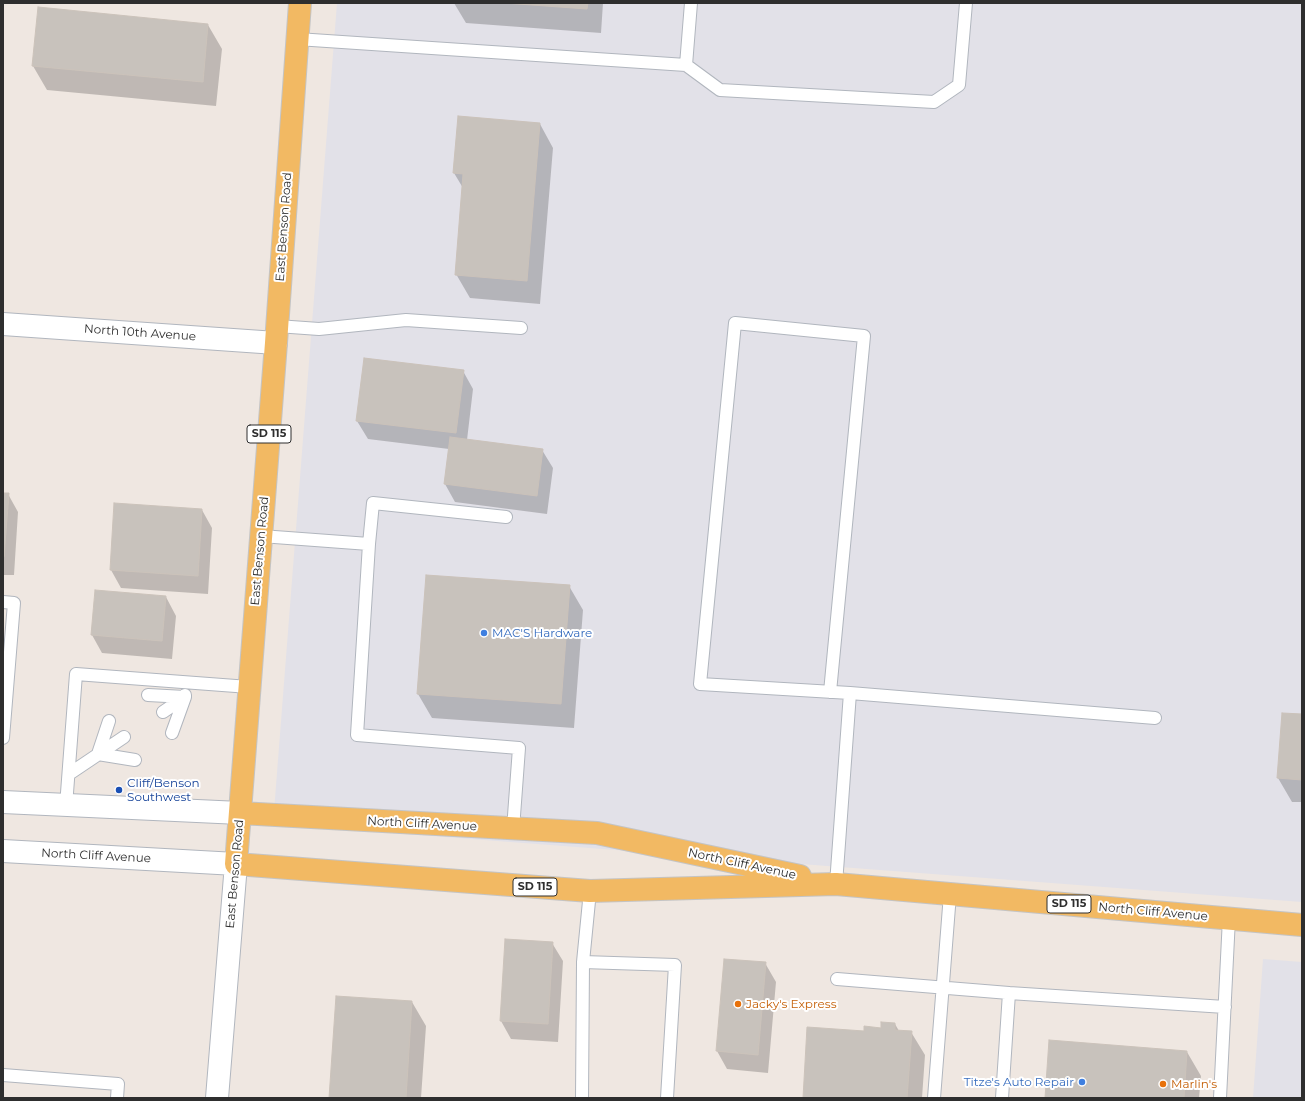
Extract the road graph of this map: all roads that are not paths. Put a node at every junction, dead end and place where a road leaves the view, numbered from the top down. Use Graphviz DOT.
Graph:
graph roads {
  1 [pos="300,3"];
  2 [pos="691,3"];
  3 [pos="966,3"];
  4 [pos="297,39"];
  5 [pos="686,65"];
  6 [pos="3,324"];
  7 [pos="521,328"];
  8 [pos="277,334"];
  9 [pos="506,517"];
  10 [pos="261,536"];
  11 [pos="369,544"];
  12 [pos="3,602"];
  13 [pos="186,682"];
  14 [pos="249,687"];
  15 [pos="830,692"];
  16 [pos="850,693"];
  17 [pos="148,695"];
  18 [pos="185,697"];
  19 [pos="163,712"];
  20 [pos="1155,718"];
  21 [pos="109,721"];
  22 [pos="172,733"];
  23 [pos="124,737"];
  24 [pos="3,738"];
  25 [pos="98,754"];
  26 [pos="135,760"];
  27 [pos="69,774"];
  28 [pos="3,802"];
  29 [pos="66,806"];
  30 [pos="240,813"];
  31 [pos="513,829"];
  32 [pos="3,851"];
  33 [pos="236,864"];
  34 [pos="836,884"];
  35 [pos="590,891"];
  36 [pos="950,894"];
  37 [pos="1229,918"];
  38 [pos="1302,925"];
  39 [pos="583,962"];
  40 [pos="836,979"];
  41 [pos="942,988"];
  42 [pos="1009,993"];
  43 [pos="1225,1007"];
  44 [pos="3,1075"];
  45 [pos="116,1098"];
  46 [pos="217,1098"];
  47 [pos="582,1098"];
  48 [pos="667,1098"];
  49 [pos="934,1098"];
  50 [pos="1002,1098"];
  51 [pos="1220,1098"];
  1 -- 4 [label="main road, East Benson Road / SD 115"];
  2 -- 5 [label="lane"];
  3 -- 5 [label="lane"];
  4 -- 5 [label="lane"];
  4 -- 8 [label="main road, East Benson Road / SD 115"];
  6 -- 8 [label="main road, North 10th Avenue"];
  7 -- 8 [label="lane"];
  8 -- 10 [label="main road, East Benson Road / SD 115"];
  9 -- 11 [label="lane"];
  10 -- 11 [label="lane"];
  10 -- 14 [label="main road, East Benson Road / SD 115"];
  11 -- 31 [label="lane"];
  12 -- 24 [label="lane"];
  13 -- 14 [label="lane"];
  13 -- 18 [label="lane"];
  13 -- 27 [label="lane"];
  14 -- 30 [label="main road, East Benson Road / SD 115"];
  15 -- 15 [label="lane"];
  15 -- 16 [label="lane"];
  16 -- 20 [label="lane"];
  16 -- 34 [label="lane"];
  17 -- 18 [label="lane"];
  18 -- 19 [label="lane"];
  18 -- 22 [label="lane"];
  21 -- 25 [label="lane"];
  23 -- 25 [label="lane"];
  25 -- 26 [label="lane"];
  25 -- 27 [label="lane"];
  27 -- 29 [label="lane"];
  28 -- 29 [label="main road, North Cliff Avenue"];
  29 -- 30 [label="main road, North Cliff Avenue"];
  30 -- 31 [label="main road, North Cliff Avenue / SD 115"];
  30 -- 33 [label="main road, East Benson Road / SD 115"];
  31 -- 34 [label="main road, North Cliff Avenue / SD 115"];
  32 -- 33 [label="main road, North Cliff Avenue"];
  33 -- 35 [label="main road, North Cliff Avenue / SD 115"];
  33 -- 46 [label="main road, East Benson Road"];
  34 -- 35 [label="main road, North Cliff Avenue / SD 115"];
  34 -- 36 [label="main road, North Cliff Avenue / SD 115"];
  35 -- 39 [label="lane"];
  36 -- 37 [label="main road, North Cliff Avenue / SD 115"];
  36 -- 41 [label="lane"];
  37 -- 38 [label="main road, North Cliff Avenue / SD 115"];
  37 -- 43 [label="lane"];
  39 -- 47 [label="lane"];
  39 -- 48 [label="lane"];
  40 -- 41 [label="lane"];
  41 -- 42 [label="lane"];
  41 -- 49 [label="lane"];
  42 -- 43 [label="lane"];
  42 -- 50 [label="lane"];
  43 -- 51 [label="lane"];
  44 -- 45 [label="lane"];
}
